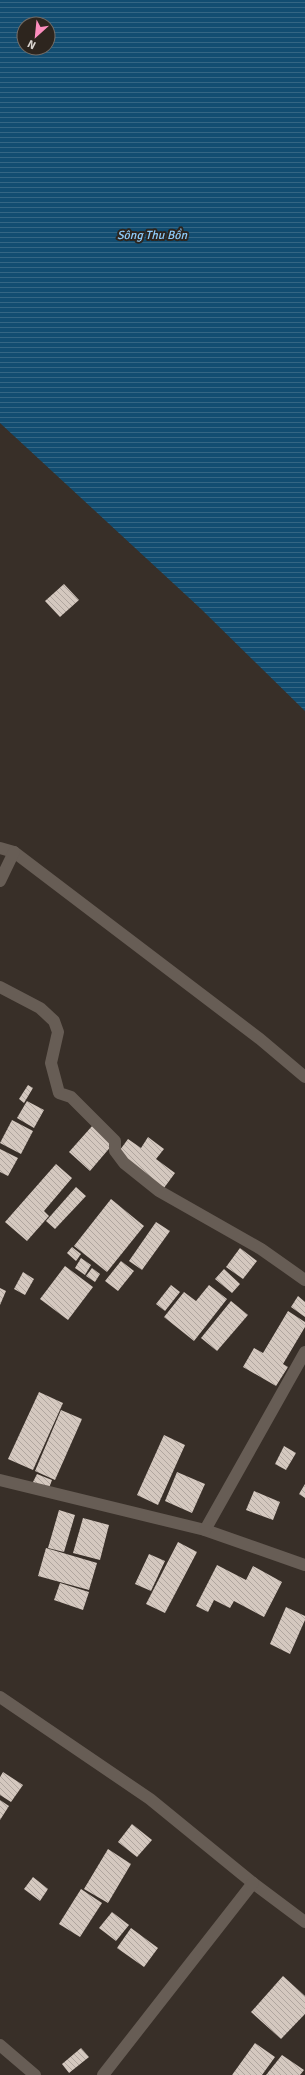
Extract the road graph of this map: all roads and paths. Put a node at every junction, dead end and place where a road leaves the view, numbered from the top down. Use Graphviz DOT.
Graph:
graph roads {
  1 [pos="0,848"];
  2 [pos="14,852"];
  3 [pos="0,881"];
  4 [pos="0,987"];
  5 [pos="305,1077"];
  6 [pos="305,1280"];
  7 [pos="305,1352"];
  8 [pos="0,1480"];
  9 [pos="205,1530"];
  10 [pos="305,1565"];
  11 [pos="0,1697"];
  12 [pos="253,1883"];
  13 [pos="305,1922"];
  14 [pos="0,2045"];
  15 [pos="110,2073"];
  16 [pos="35,2075"];
  1 -- 2 [label="street"];
  2 -- 3 [label="street"];
  2 -- 5 [label="street"];
  4 -- 6 [label="street"];
  7 -- 9 [label="street"];
  8 -- 9 [label="street"];
  9 -- 10 [label="street"];
  11 -- 12 [label="street"];
  12 -- 13 [label="street"];
  12 -- 15 [label="street"];
  14 -- 16 [label="street"];
}
